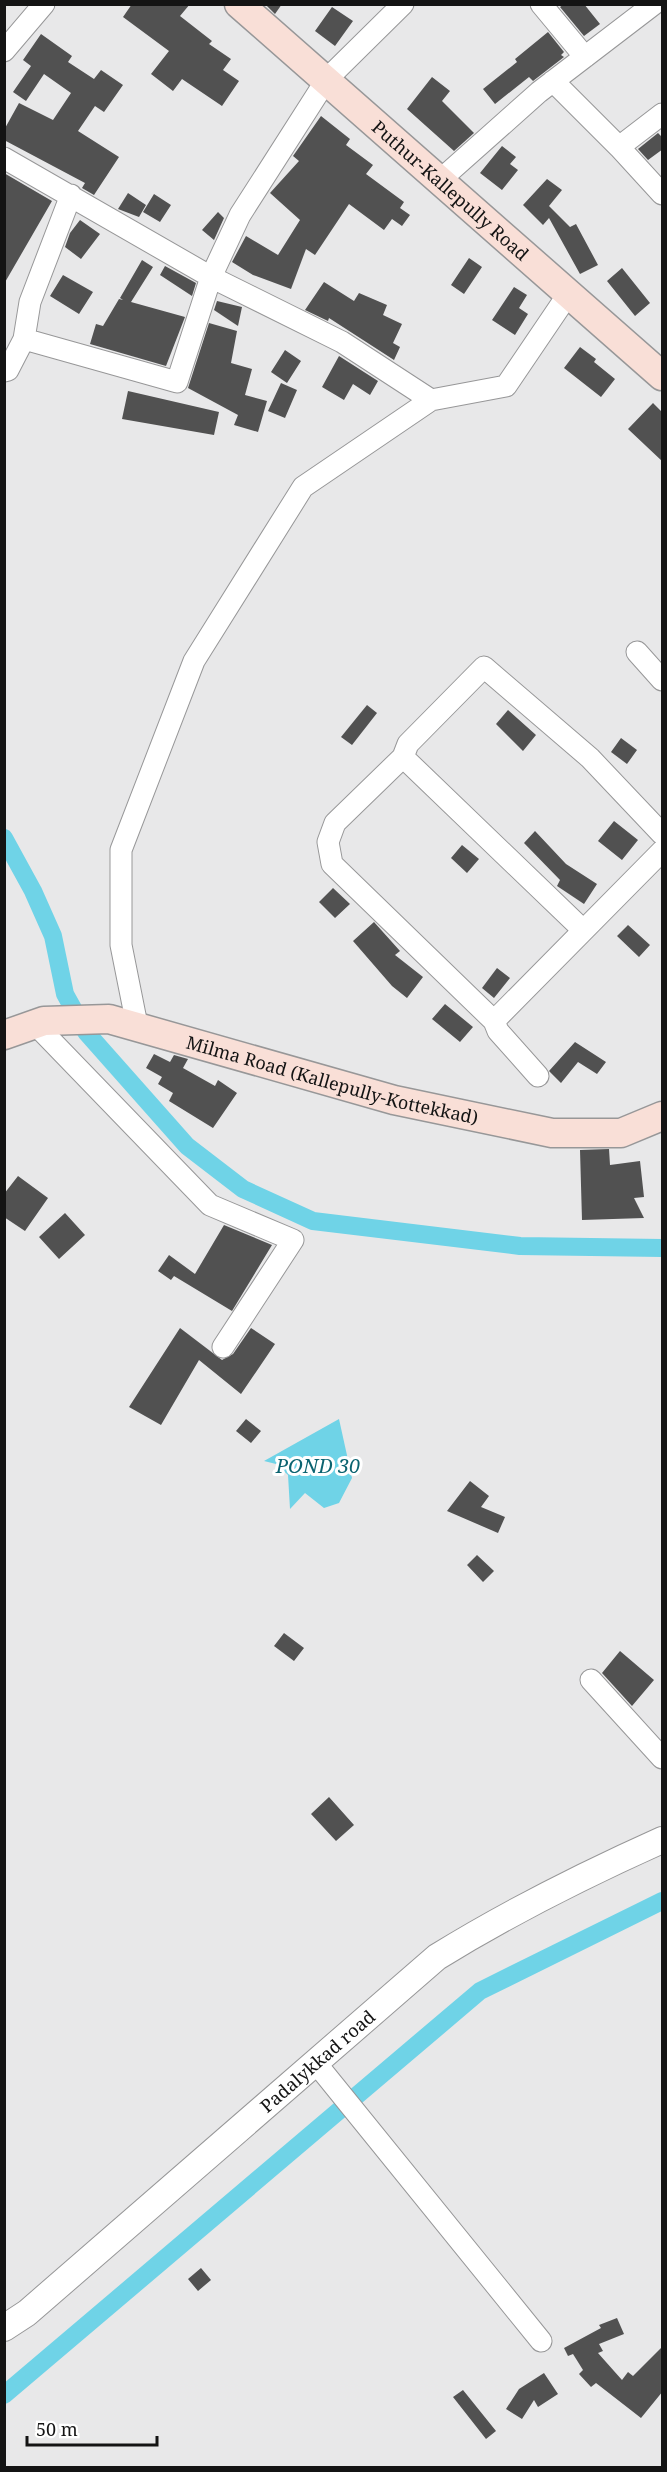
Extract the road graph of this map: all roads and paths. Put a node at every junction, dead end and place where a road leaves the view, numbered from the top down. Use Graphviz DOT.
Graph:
graph roads {
  1 [pos="44,4"];
  2 [pos="239,4"];
  3 [pos="403,4"];
  4 [pos="541,4"];
  5 [pos="654,4"];
  6 [pos="7,42"];
  7 [pos="585,57"];
  8 [pos="327,79"];
  9 [pos="554,81"];
  10 [pos="663,114"];
  11 [pos="619,147"];
  12 [pos="4,158"];
  13 [pos="439,181"];
  14 [pos="663,194"];
  15 [pos="71,195"];
  16 [pos="211,277"];
  17 [pos="569,293"];
  18 [pos="24,339"];
  19 [pos="4,371"];
  20 [pos="663,376"];
  21 [pos="431,400"];
  22 [pos="637,652"];
  23 [pos="663,680"];
  24 [pos="403,758"];
  25 [pos="663,834"];
  26 [pos="663,851"];
  27 [pos="583,930"];
  28 [pos="494,1021"];
  29 [pos="40,1023"];
  30 [pos="138,1029"];
  31 [pos="4,1035"];
  32 [pos="538,1076"];
  33 [pos="663,1116"];
  34 [pos="223,1347"];
  35 [pos="591,1680"];
  36 [pos="663,1758"];
  37 [pos="663,1840"];
  38 [pos="315,2062"];
  39 [pos="4,2328"];
  40 [pos="541,2341"];
  1 -- 6 [label="street"];
  2 -- 8 [label="main road, Puthur-Kallepully Road"];
  3 -- 8 [label="street"];
  4 -- 7 [label="street"];
  5 -- 7 [label="street"];
  7 -- 9 [label="street"];
  8 -- 13 [label="main road, Puthur-Kallepully Road"];
  8 -- 16 [label="street"];
  9 -- 11 [label="street"];
  9 -- 13 [label="street"];
  10 -- 11 [label="street"];
  11 -- 14 [label="street"];
  12 -- 15 [label="street"];
  13 -- 17 [label="main road, Puthur-Kallepully Road"];
  15 -- 16 [label="street"];
  15 -- 18 [label="street"];
  16 -- 18 [label="street"];
  16 -- 21 [label="street"];
  17 -- 20 [label="main road, Puthur-Kallepully Road"];
  17 -- 21 [label="street"];
  18 -- 19 [label="street"];
  21 -- 30 [label="street"];
  22 -- 23 [label="street"];
  24 -- 25 [label="street"];
  24 -- 27 [label="street"];
  24 -- 28 [label="street"];
  26 -- 27 [label="street"];
  27 -- 28 [label="street"];
  28 -- 32 [label="street"];
  29 -- 30 [label="main road, Milma Road (Kallepully-Kottekkad)"];
  29 -- 31 [label="main road, Milma Road (Kallepully-Kottekkad)"];
  29 -- 34 [label="street"];
  30 -- 33 [label="main road, Milma Road (Kallepully-Kottekkad)"];
  35 -- 36 [label="street"];
  37 -- 38 [label="street, Padalykkad road"];
  38 -- 39 [label="street, Padalykkad road"];
  38 -- 40 [label="street"];
}
